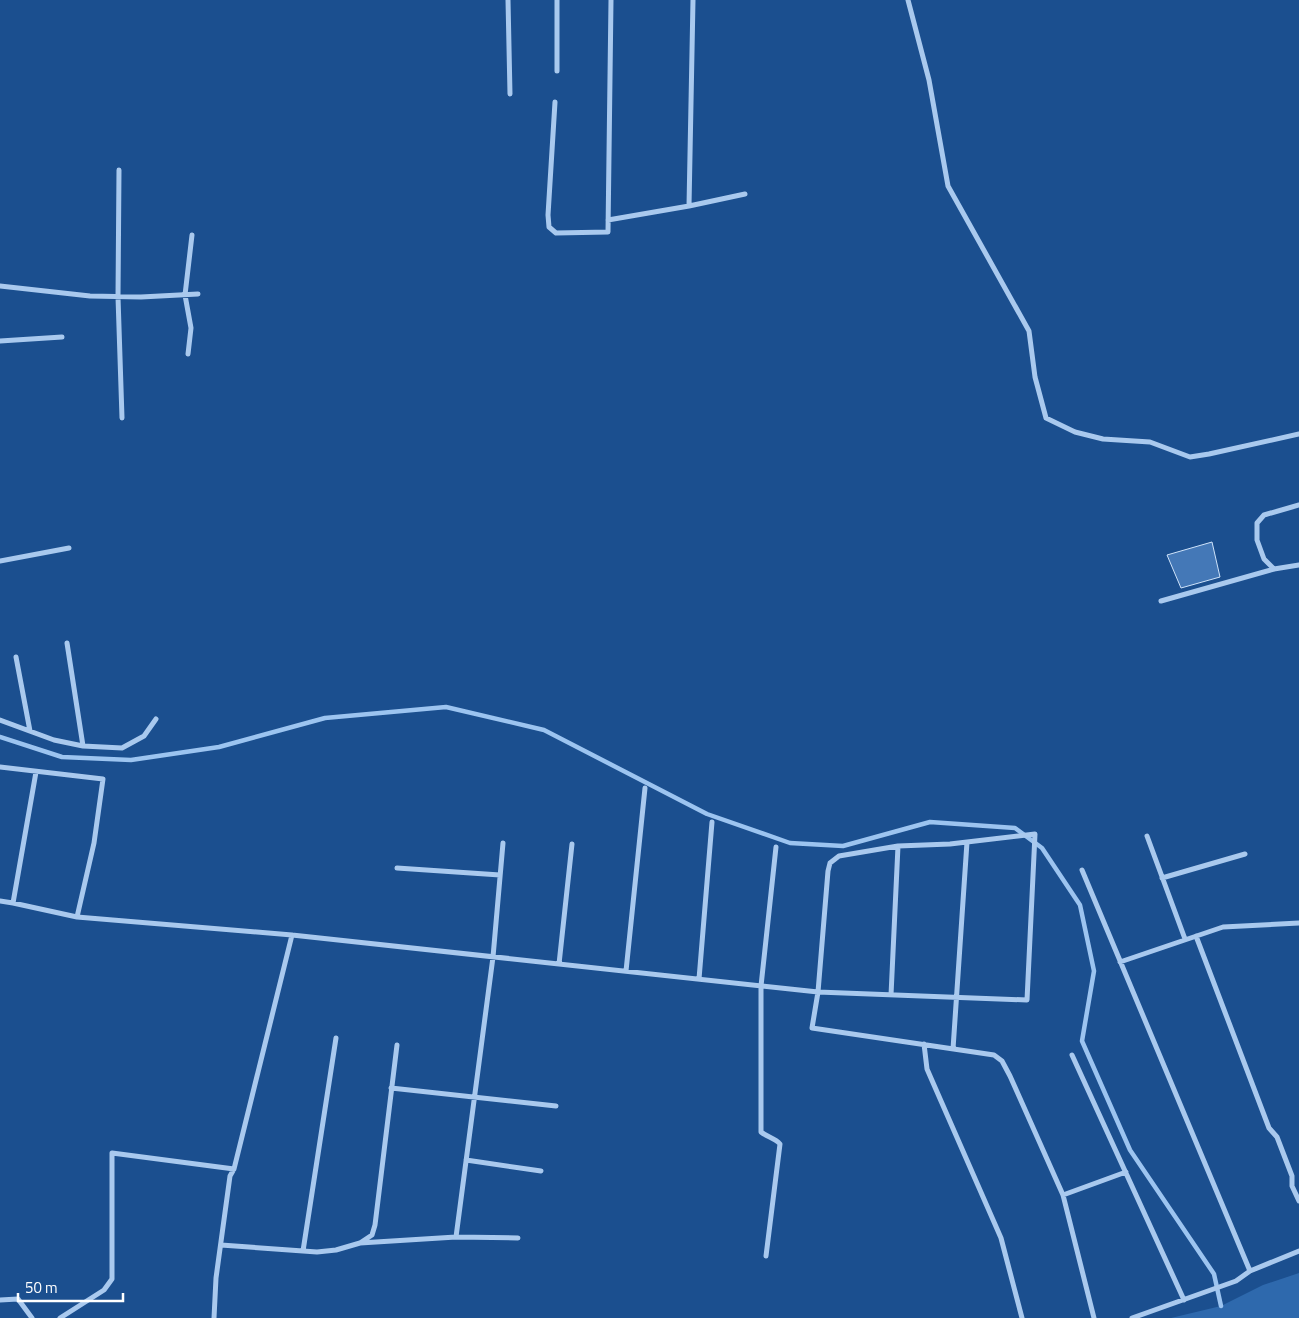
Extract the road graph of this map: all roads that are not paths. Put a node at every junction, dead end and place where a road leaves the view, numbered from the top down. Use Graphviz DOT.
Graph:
graph roads {
  1 [pos="508,0"];
  2 [pos="557,0"];
  3 [pos="611,0"];
  4 [pos="693,0"];
  5 [pos="908,0"];
  6 [pos="557,72"];
  7 [pos="510,94"];
  8 [pos="556,102"];
  9 [pos="119,170"];
  10 [pos="745,194"];
  11 [pos="689,206"];
  12 [pos="608,220"];
  13 [pos="192,235"];
  14 [pos="0,286"];
  15 [pos="198,294"];
  16 [pos="185,295"];
  17 [pos="118,297"];
  18 [pos="62,337"];
  19 [pos="0,341"];
  20 [pos="188,354"];
  21 [pos="122,418"];
  22 [pos="1299,434"];
  23 [pos="1299,505"];
  24 [pos="69,548"];
  25 [pos="0,561"];
  26 [pos="1299,565"];
  27 [pos="1274,569"];
  28 [pos="1161,601"];
  29 [pos="67,643"];
  30 [pos="16,657"];
  31 [pos="156,719"];
  32 [pos="0,720"];
  33 [pos="30,731"];
  34 [pos="83,746"];
  35 [pos="0,767"];
  36 [pos="36,772"];
  37 [pos="645,788"];
  38 [pos="712,822"];
  39 [pos="1147,836"];
  40 [pos="966,842"];
  41 [pos="503,843"];
  42 [pos="572,844"];
  43 [pos="898,846"];
  44 [pos="776,847"];
  45 [pos="1245,854"];
  46 [pos="397,868"];
  47 [pos="1082,870"];
  48 [pos="500,875"];
  49 [pos="1162,878"];
  50 [pos="0,901"];
  51 [pos="13,903"];
  52 [pos="77,917"];
  53 [pos="1299,923"];
  54 [pos="292,935"];
  55 [pos="1196,936"];
  56 [pos="1185,939"];
  57 [pos="493,957"];
  58 [pos="1120,962"];
  59 [pos="560,964"];
  60 [pos="626,971"];
  61 [pos="699,979"];
  62 [pos="762,986"];
  63 [pos="818,992"];
  64 [pos="891,995"];
  65 [pos="957,997"];
  66 [pos="336,1038"];
  67 [pos="924,1044"];
  68 [pos="397,1045"];
  69 [pos="953,1049"];
  70 [pos="1072,1055"];
  71 [pos="391,1088"];
  72 [pos="474,1097"];
  73 [pos="556,1106"];
  74 [pos="466,1160"];
  75 [pos="234,1168"];
  76 [pos="541,1171"];
  77 [pos="1126,1172"];
  78 [pos="1063,1195"];
  79 [pos="1299,1201"];
  80 [pos="456,1238"];
  81 [pos="518,1238"];
  82 [pos="360,1243"];
  83 [pos="221,1245"];
  84 [pos="303,1251"];
  85 [pos="1299,1251"];
  86 [pos="766,1256"];
  87 [pos="1250,1271"];
  88 [pos="0,1300"];
  89 [pos="1184,1300"];
  90 [pos="32,1318"];
  91 [pos="60,1318"];
  92 [pos="214,1318"];
  93 [pos="1022,1318"];
  94 [pos="1094,1318"];
  95 [pos="1132,1318"];
  1 -- 7 [label="street"];
  2 -- 6 [label="street"];
  3 -- 12 [label="street"];
  4 -- 11 [label="street"];
  5 -- 22 [label="street"];
  8 -- 12 [label="street"];
  9 -- 17 [label="street"];
  10 -- 11 [label="street"];
  11 -- 12 [label="street"];
  13 -- 16 [label="street"];
  14 -- 17 [label="street"];
  15 -- 16 [label="street"];
  16 -- 17 [label="street"];
  16 -- 20 [label="street"];
  17 -- 21 [label="street"];
  18 -- 19 [label="street"];
  23 -- 27 [label="street"];
  24 -- 25 [label="street"];
  26 -- 27 [label="street"];
  27 -- 28 [label="street"];
  29 -- 34 [label="street"];
  30 -- 33 [label="street"];
  31 -- 34 [label="street"];
  32 -- 33 [label="street"];
  33 -- 34 [label="street"];
  35 -- 36 [label="street"];
  36 -- 51 [label="street"];
  36 -- 52 [label="street"];
  37 -- 60 [label="street"];
  38 -- 61 [label="street"];
  39 -- 49 [label="street"];
  40 -- 43 [label="street"];
  40 -- 65 [label="street"];
  40 -- 65 [label="street"];
  41 -- 48 [label="street"];
  42 -- 59 [label="street"];
  43 -- 63 [label="street"];
  43 -- 64 [label="street"];
  44 -- 62 [label="street"];
  45 -- 49 [label="street"];
  46 -- 48 [label="street"];
  47 -- 58 [label="street"];
  48 -- 57 [label="street"];
  49 -- 56 [label="street"];
  50 -- 51 [label="street"];
  51 -- 52 [label="street"];
  52 -- 54 [label="street"];
  53 -- 55 [label="street"];
  54 -- 57 [label="street"];
  54 -- 75 [label="street"];
  55 -- 56 [label="street"];
  55 -- 79 [label="street"];
  56 -- 58 [label="street"];
  57 -- 59 [label="street"];
  57 -- 72 [label="street"];
  58 -- 87 [label="street"];
  59 -- 60 [label="street"];
  60 -- 61 [label="street"];
  61 -- 62 [label="street"];
  62 -- 63 [label="street"];
  62 -- 86 [label="street"];
  63 -- 64 [label="street"];
  63 -- 67 [label="street"];
  64 -- 65 [label="street"];
  65 -- 69 [label="street"];
  66 -- 84 [label="street"];
  67 -- 69 [label="street"];
  67 -- 93 [label="street"];
  68 -- 71 [label="street"];
  69 -- 78 [label="street"];
  70 -- 77 [label="street"];
  71 -- 72 [label="street"];
  71 -- 82 [label="street"];
  72 -- 73 [label="street"];
  72 -- 74 [label="street"];
  74 -- 76 [label="street"];
  74 -- 80 [label="street"];
  75 -- 83 [label="street"];
  75 -- 91 [label="street"];
  77 -- 78 [label="street"];
  77 -- 89 [label="street"];
  78 -- 94 [label="street"];
  80 -- 81 [label="street"];
  80 -- 82 [label="street"];
  82 -- 84 [label="street"];
  83 -- 84 [label="street"];
  83 -- 92 [label="street"];
  85 -- 87 [label="street"];
  87 -- 89 [label="street"];
  88 -- 90 [label="street"];
  89 -- 95 [label="street"];
}
